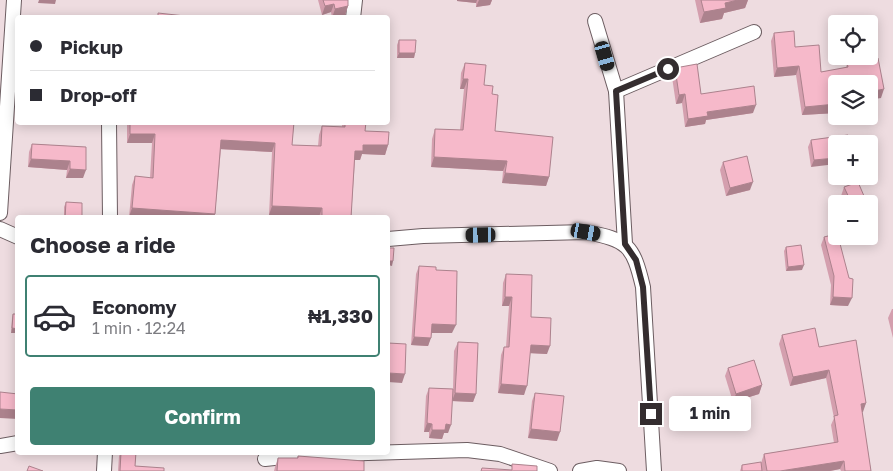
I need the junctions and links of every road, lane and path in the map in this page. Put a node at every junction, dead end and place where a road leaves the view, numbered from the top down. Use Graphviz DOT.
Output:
graph roads {
  1 [pos="14,0"];
  2 [pos="355,0"];
  3 [pos="353,15"];
  4 [pos="595,21"];
  5 [pos="754,32"];
  6 [pos="15,34"];
  7 [pos="5,54"];
  8 [pos="616,91"];
  9 [pos="109,125"];
  10 [pos="0,213"];
  11 [pos="110,215"];
  12 [pos="0,229"];
  13 [pos="15,236"];
  14 [pos="390,239"];
  15 [pos="625,244"];
  16 [pos="15,444"];
  17 [pos="0,446"];
  18 [pos="390,452"];
  19 [pos="105,455"];
  20 [pos="302,455"];
  21 [pos="264,461"];
  22 [pos="104,471"];
  23 [pos="550,471"];
  24 [pos="580,471"];
  25 [pos="619,471"];
  26 [pos="654,471"];
  1 -- 6 [label="street"];
  2 -- 3 [label="street"];
  4 -- 8 [label="street"];
  5 -- 8 [label="street"];
  6 -- 7 [label="street"];
  7 -- 10 [label="street"];
  8 -- 15 [label="street"];
  9 -- 11 [label="street"];
  12 -- 13 [label="street"];
  14 -- 15 [label="street"];
  15 -- 26 [label="street"];
  16 -- 17 [label="street"];
  18 -- 23 [label="street"];
  19 -- 22 [label="street"];
  20 -- 21 [label="street"];
  24 -- 25 [label="street"];
}
